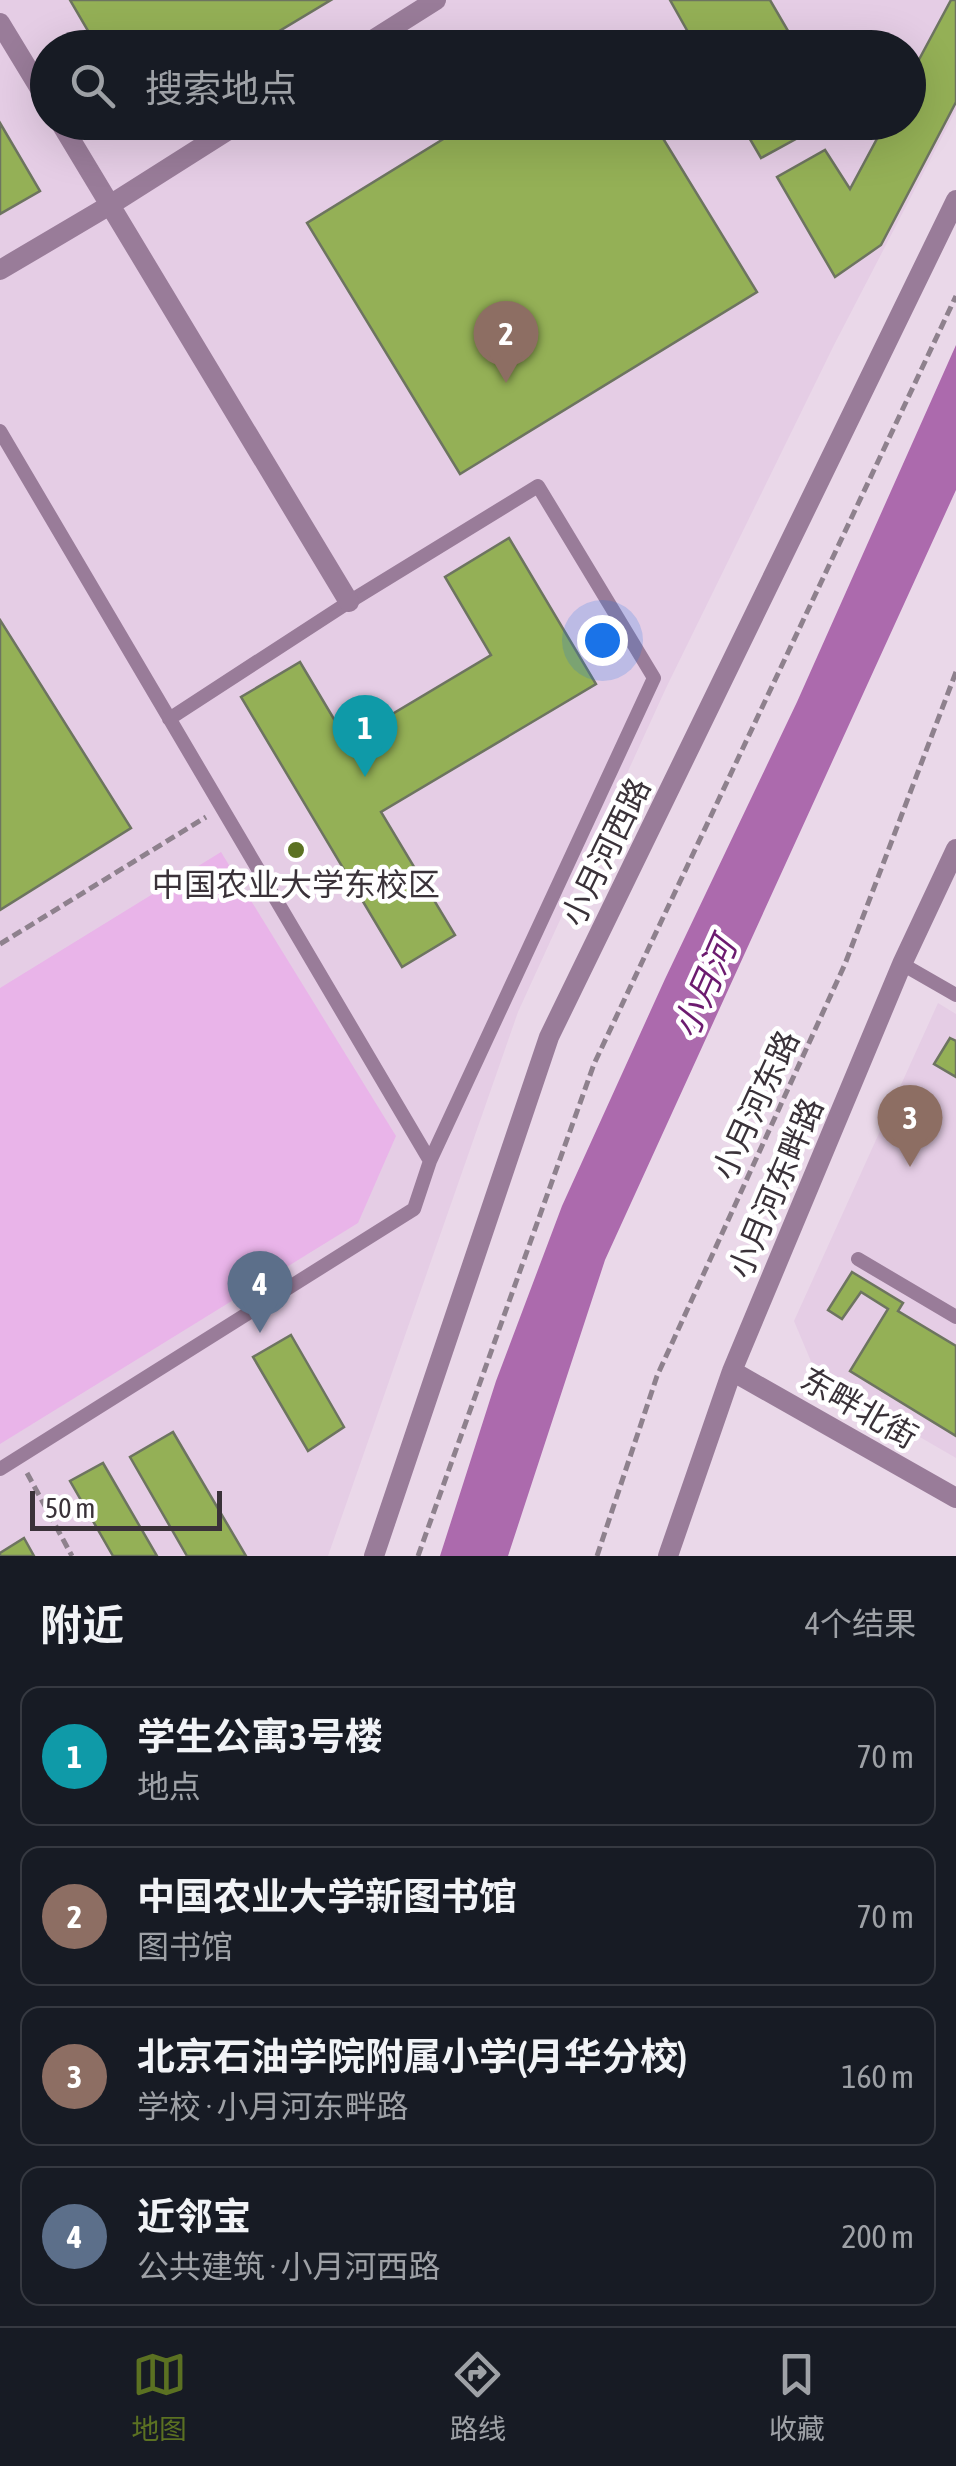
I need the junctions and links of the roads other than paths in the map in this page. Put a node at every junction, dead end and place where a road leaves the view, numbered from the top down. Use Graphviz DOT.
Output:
graph roads {
  1 [pos="436,0"];
  2 [pos="0,23"];
  3 [pos="388,30"];
  4 [pos="30,72"];
  5 [pos="71,140"];
  6 [pos="213,140"];
  7 [pos="956,200"];
  8 [pos="110,205"];
  9 [pos="0,270"];
  10 [pos="0,431"];
  11 [pos="349,602"];
  12 [pos="169,719"];
  13 [pos="956,850"];
  14 [pos="902,964"];
  15 [pos="956,995"];
  16 [pos="430,1161"];
  17 [pos="858,1258"];
  18 [pos="956,1317"];
  19 [pos="732,1371"];
  20 [pos="0,1469"];
  21 [pos="956,1498"];
  22 [pos="374,1556"];
  23 [pos="668,1556"];
  1 -- 3 [label="street"];
  2 -- 4 [label="street"];
  5 -- 8 [label="street"];
  6 -- 8 [label="street"];
  7 -- 22 [label="street, 小月河西路"];
  8 -- 9 [label="street"];
  8 -- 11 [label="street"];
  10 -- 12 [label="lane"];
  11 -- 12 [label="lane"];
  11 -- 16 [label="lane"];
  12 -- 16 [label="lane"];
  13 -- 14 [label="street, 小月河东畔路"];
  14 -- 15 [label="lane"];
  14 -- 19 [label="street, 小月河东畔路"];
  16 -- 20 [label="lane"];
  17 -- 18 [label="lane"];
  19 -- 21 [label="street, 东畔北街"];
  19 -- 23 [label="street, 小月河东畔路"];
}
